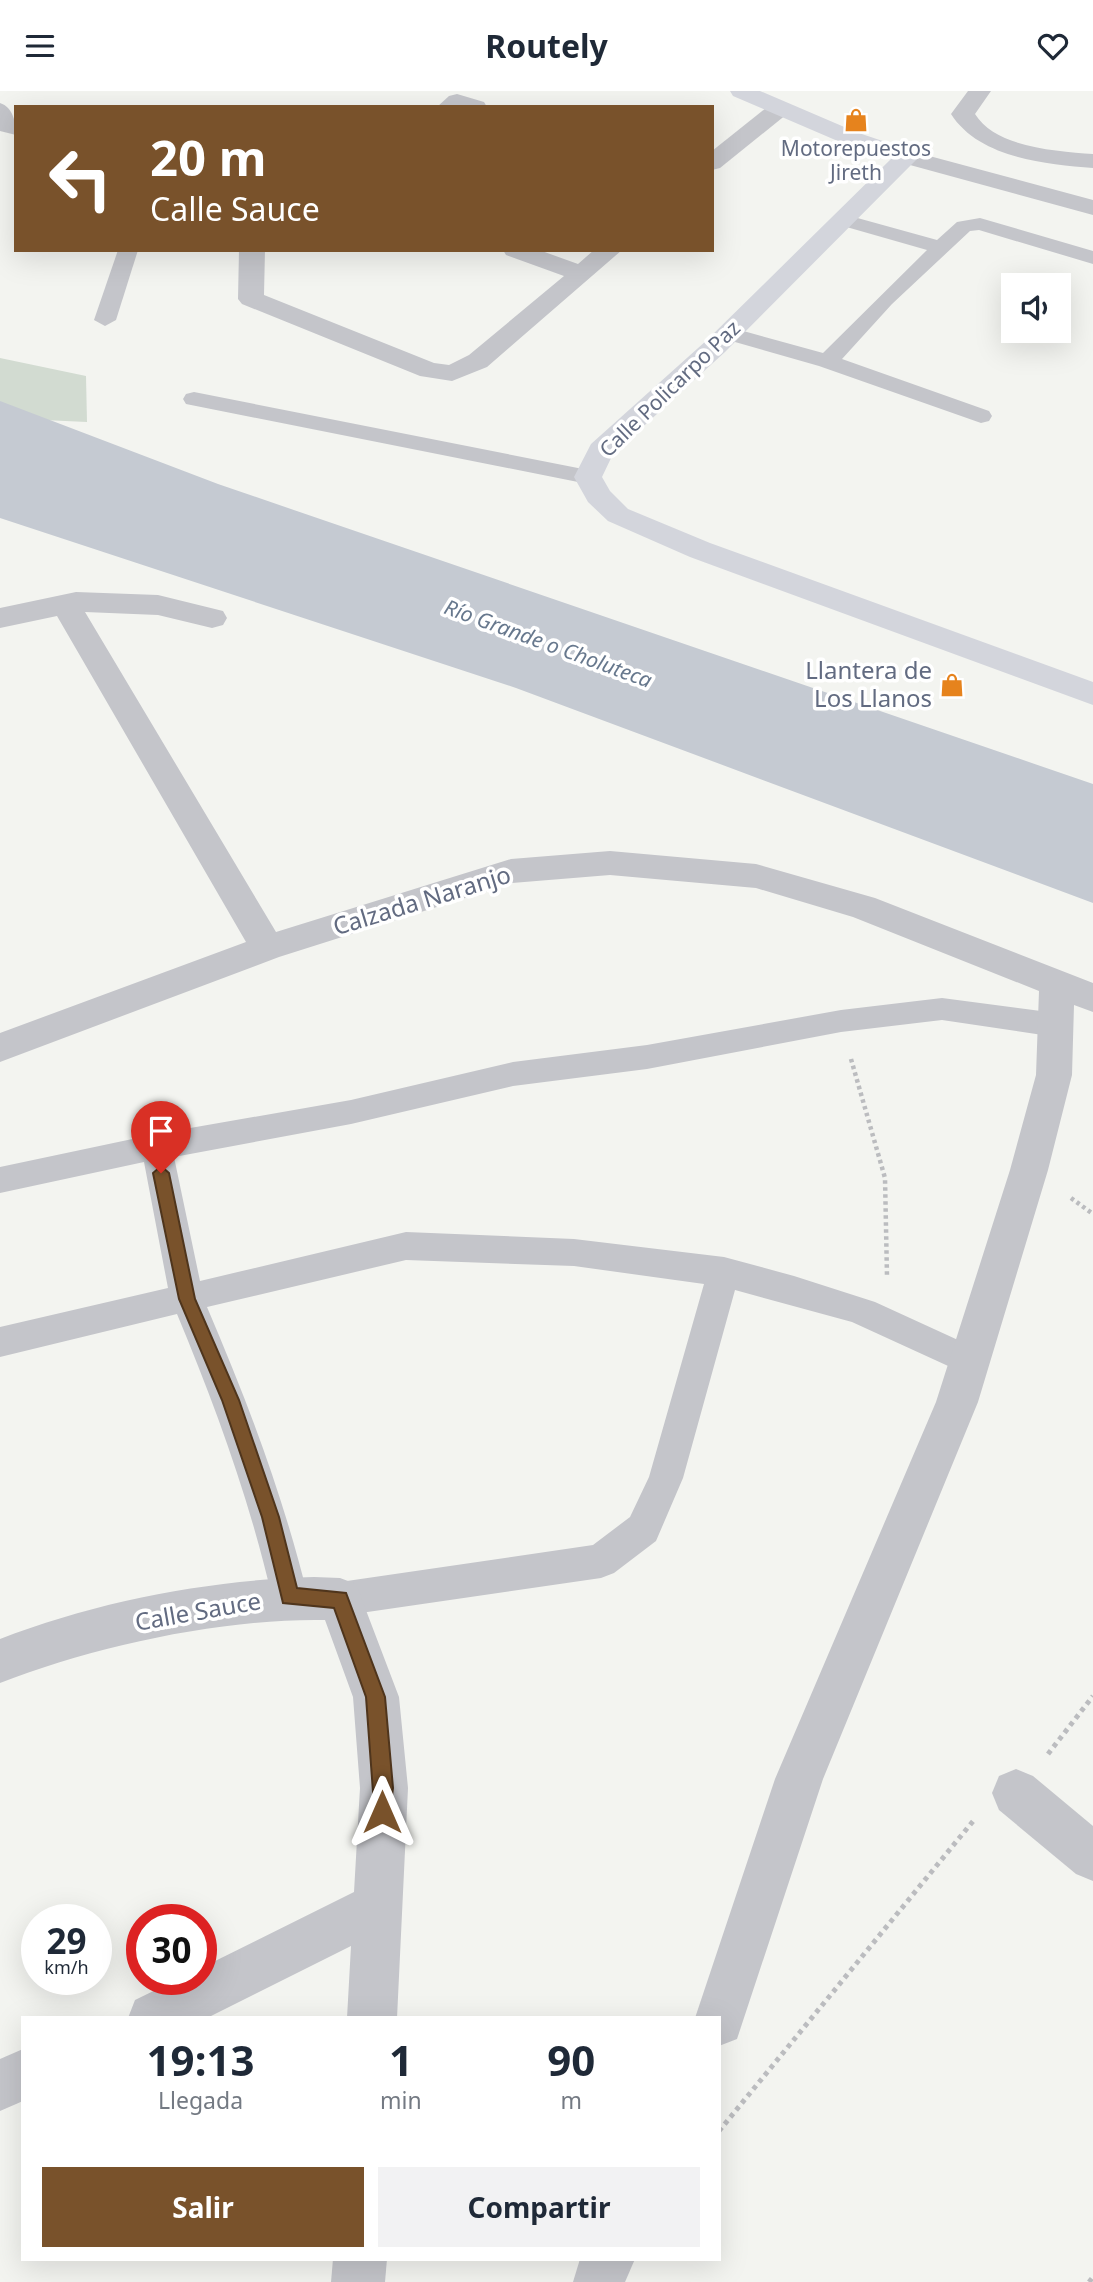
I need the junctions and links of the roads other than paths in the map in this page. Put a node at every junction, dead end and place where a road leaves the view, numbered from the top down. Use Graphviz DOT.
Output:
graph roads {
  1 [pos="741,91"];
  2 [pos="980,91"];
  3 [pos="451,105"];
  4 [pos="470,105"];
  5 [pos="779,109"];
  6 [pos="1008,145"];
  7 [pos="1041,155"];
  8 [pos="907,157"];
  9 [pos="714,161"];
  10 [pos="1093,161"];
  11 [pos="980,176"];
  12 [pos="1015,186"];
  13 [pos="1093,208"];
  14 [pos="843,220"];
  15 [pos="940,247"];
  16 [pos="127,252"];
  17 [pos="252,252"];
  18 [pos="520,252"];
  19 [pos="608,252"];
  20 [pos="1093,258"];
  21 [pos="582,274"];
  22 [pos="105,320"];
  23 [pos="729,333"];
  24 [pos="827,361"];
  25 [pos="194,399"];
  26 [pos="981,416"];
  27 [pos="588,477"];
  28 [pos="65,604"];
  29 [pos="0,618"];
  30 [pos="212,618"];
  31 [pos="1093,694"];
  32 [pos="267,949"];
  33 [pos="1075,991"];
  34 [pos="1056,1025"];
  35 [pos="0,1048"];
  36 [pos="156,1147"];
  37 [pos="0,1180"];
  38 [pos="724,1271"];
  39 [pos="187,1299"];
  40 [pos="0,1342"];
  41 [pos="970,1361"];
  42 [pos="290,1597"];
  43 [pos="340,1599"];
  44 [pos="0,1661"];
  45 [pos="1016,1793"];
  46 [pos="1093,1857"];
  47 [pos="377,1907"];
  48 [pos="157,2016"];
  49 [pos="372,2016"];
  50 [pos="721,2016"];
  51 [pos="21,2076"];
  52 [pos="0,2085"];
  53 [pos="360,2261"];
  54 [pos="358,2282"];
  1 -- 5 [label="street"];
  2 -- 6 [label="street"];
  3 -- 4 [label="street"];
  5 -- 8 [label="street"];
  5 -- 9 [label="street"];
  6 -- 7 [label="street"];
  6 -- 11 [label="street"];
  7 -- 10 [label="street"];
  7 -- 12 [label="street"];
  8 -- 11 [label="street"];
  8 -- 14 [label="street, Calle Policarpo Paz"];
  11 -- 12 [label="street"];
  12 -- 13 [label="street"];
  14 -- 15 [label="lane"];
  14 -- 23 [label="street, Calle Policarpo Paz"];
  15 -- 20 [label="lane"];
  15 -- 24 [label="lane"];
  16 -- 22 [label="lane"];
  17 -- 21 [label="street"];
  18 -- 21 [label="street"];
  19 -- 21 [label="street"];
  23 -- 24 [label="lane"];
  23 -- 27 [label="street, Calle Policarpo Paz"];
  24 -- 26 [label="lane"];
  25 -- 27 [label="lane"];
  27 -- 31 [label="street, Calle Policarpo Paz"];
  28 -- 29 [label="street"];
  28 -- 30 [label="street"];
  28 -- 32 [label="street"];
  32 -- 33 [label="street, Calzada Naranjo"];
  32 -- 35 [label="street, Calzada Naranjo"];
  33 -- 34 [label="street"];
  34 -- 36 [label="lane"];
  34 -- 41 [label="street"];
  36 -- 37 [label="lane"];
  36 -- 39 [label="lane"];
  38 -- 39 [label="lane"];
  38 -- 41 [label="lane"];
  38 -- 43 [label="lane"];
  39 -- 40 [label="lane"];
  39 -- 42 [label="lane"];
  41 -- 50 [label="street"];
  42 -- 43 [label="street, Calle Sauce"];
  42 -- 44 [label="street, Calle Sauce"];
  43 -- 47 [label="street"];
  45 -- 46 [label="street"];
  47 -- 48 [label="street"];
  47 -- 49 [label="street"];
  51 -- 52 [label="street"];
  53 -- 54 [label="street"];
}
